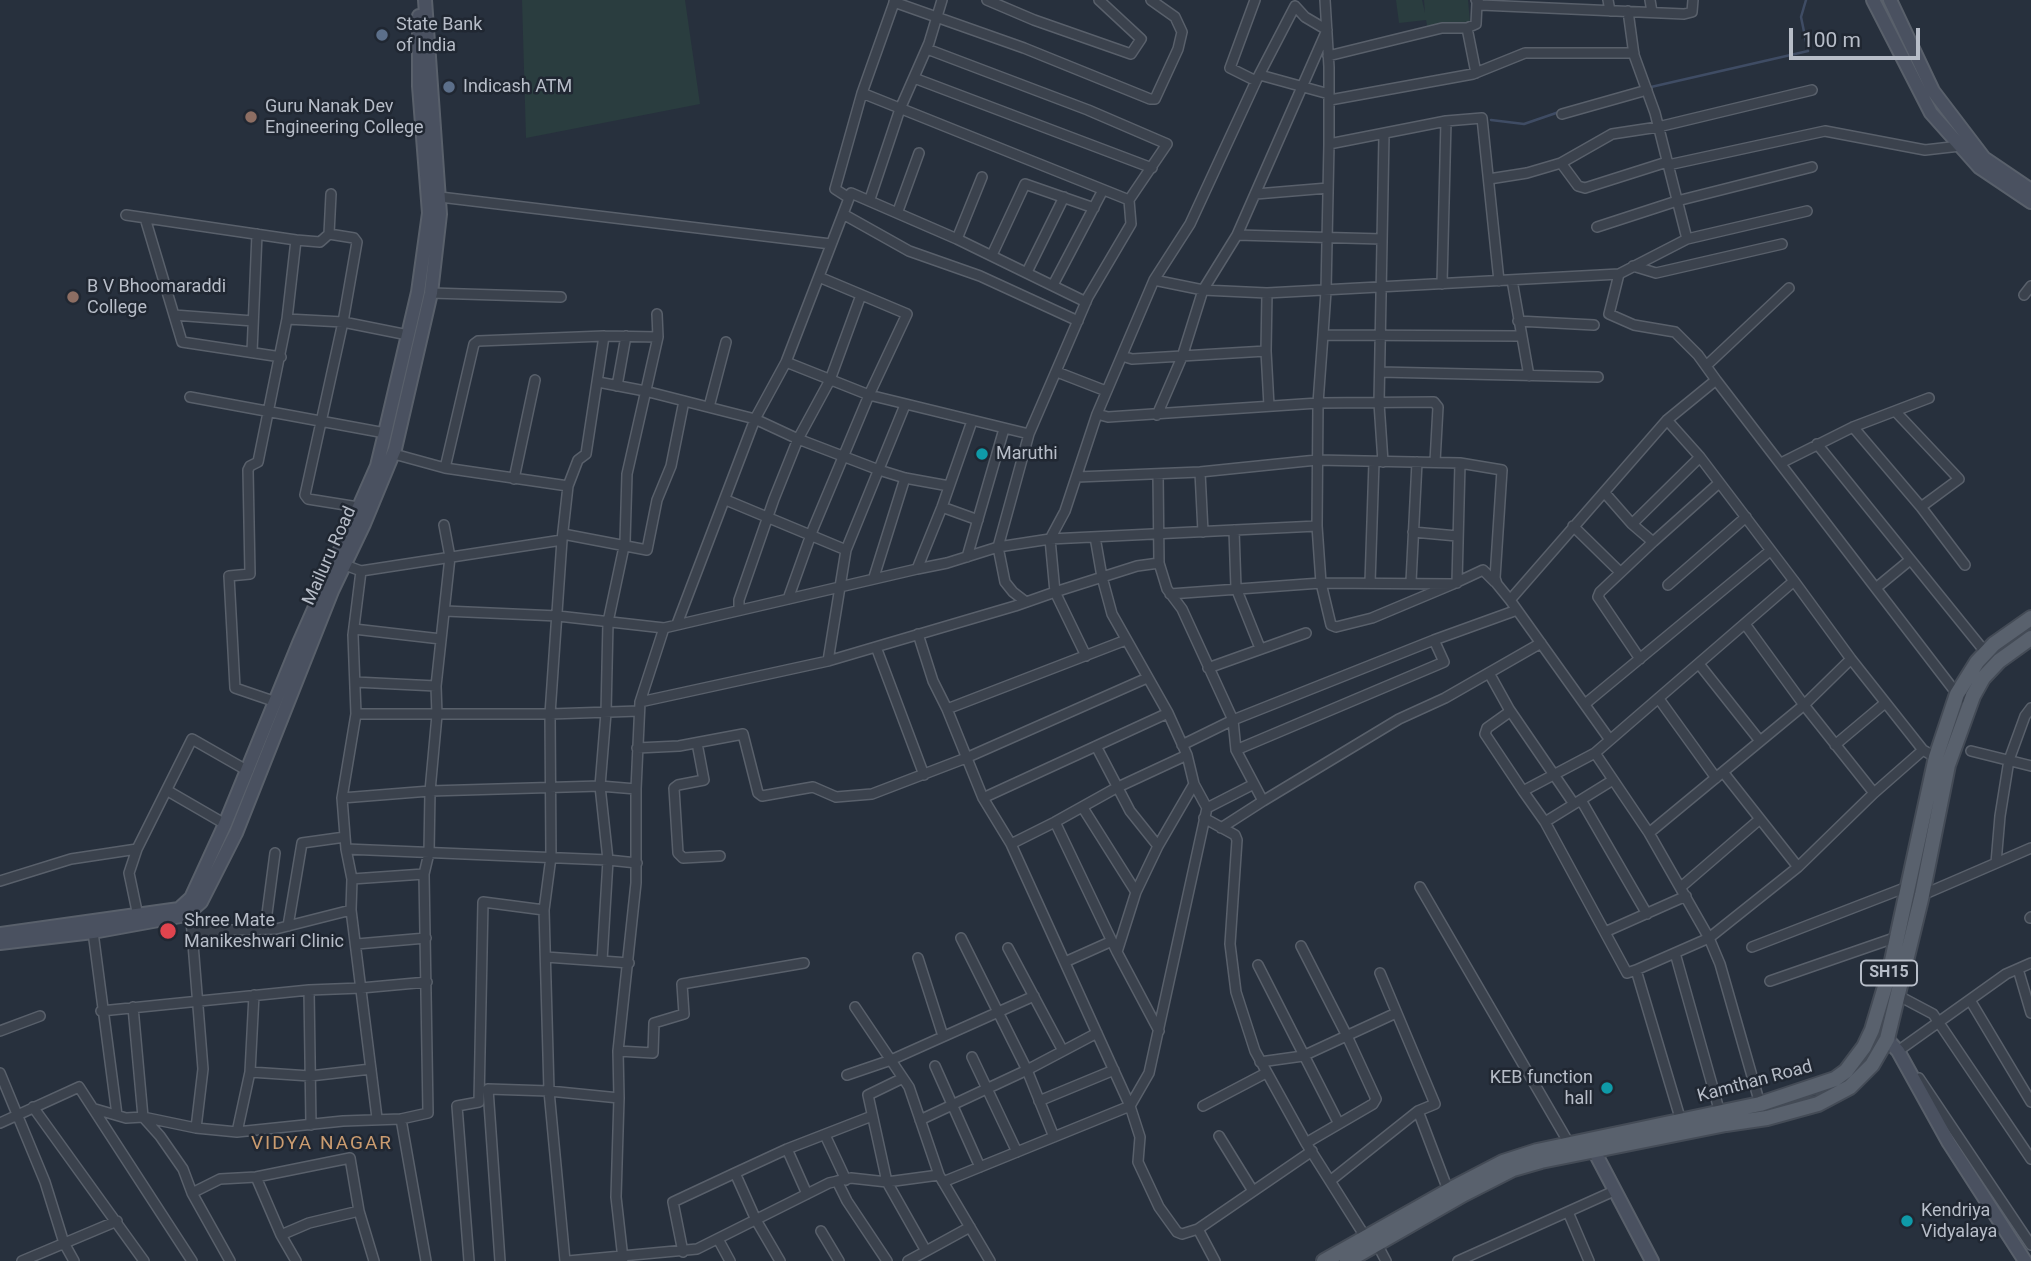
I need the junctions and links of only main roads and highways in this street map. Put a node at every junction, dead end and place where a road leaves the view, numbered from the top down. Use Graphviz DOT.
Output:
graph roads {
  1 [pos="2031,618"];
  2 [pos="2031,638"];
  3 [pos="1936,757"];
  4 [pos="1857,1058"];
  5 [pos="1872,1065"];
  6 [pos="1591,1146"];
  7 [pos="1361,1248"];
  8 [pos="1324,1261"];
  1 -- 3 [label="main road, Kamthan Road / SH15"];
  2 -- 3 [label="main road, Kamthan Road / SH15"];
  3 -- 4 [label="main road, Kamthan Road / SH15"];
  3 -- 5 [label="main road, Kamthan Road / SH15"];
  4 -- 5 [label="main road"];
  4 -- 6 [label="main road, Kamthan Road / SH15"];
  5 -- 6 [label="main road, Kamthan Road / SH15"];
  6 -- 7 [label="main road, Kamthan Road / SH15"];
  6 -- 7 [label="main road, Kamthan Road / SH15"];
  7 -- 8 [label="main road, Kamthan Road / SH15"];
}
